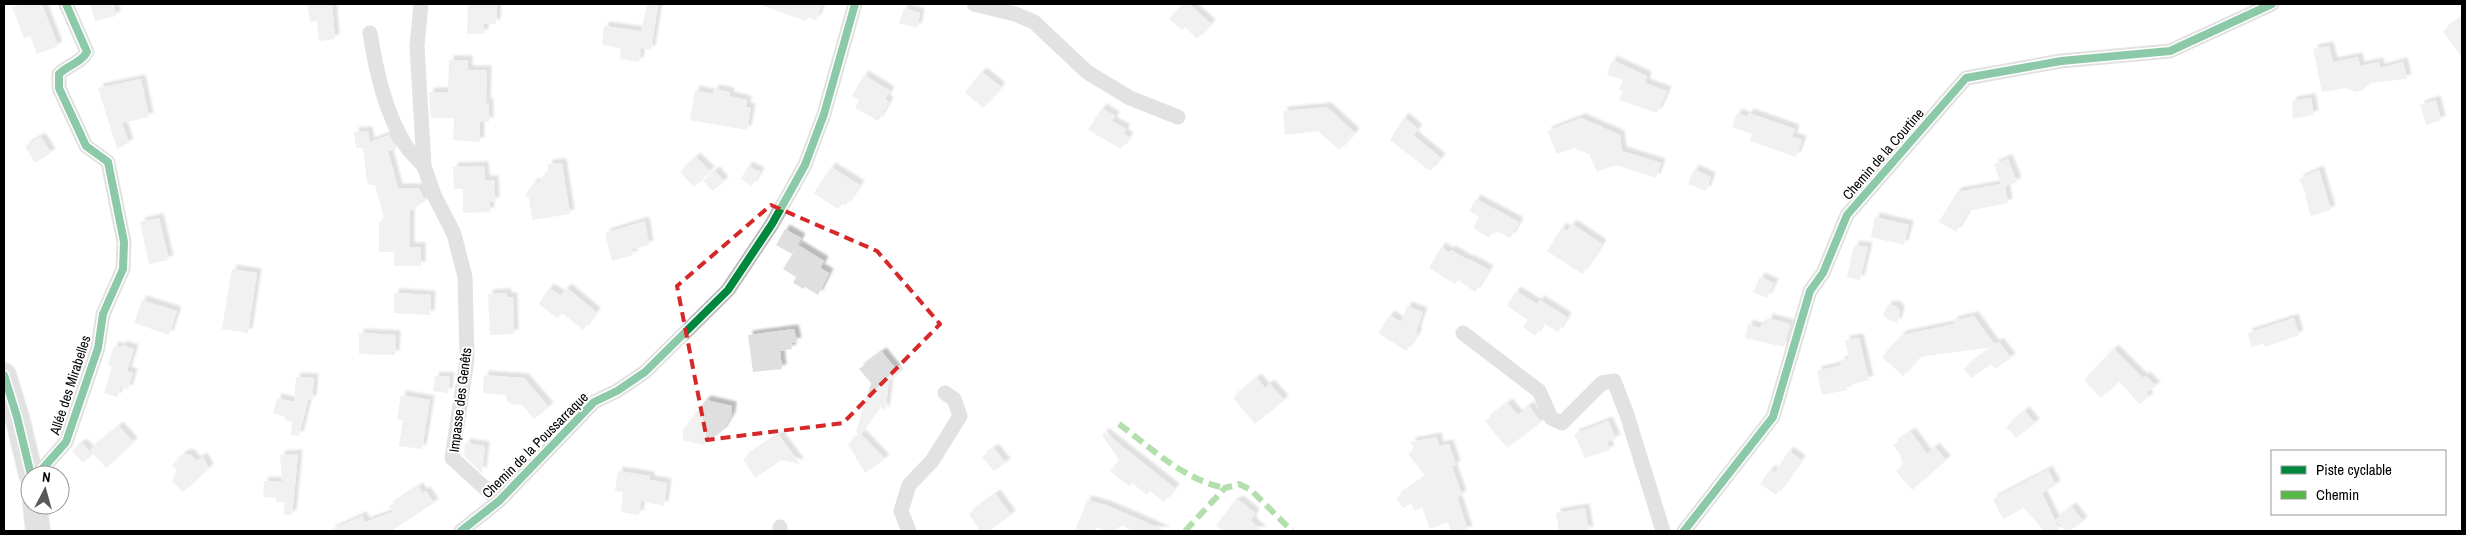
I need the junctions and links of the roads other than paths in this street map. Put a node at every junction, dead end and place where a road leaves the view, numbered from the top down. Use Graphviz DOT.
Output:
graph roads {
  1 [pos="66,4"];
  2 [pos="421,4"];
  3 [pos="855,4"];
  4 [pos="974,4"];
  5 [pos="2272,4"];
  6 [pos="370,32"];
  7 [pos="1178,117"];
  8 [pos="424,166"];
  9 [pos="1463,333"];
  10 [pos="4,375"];
  11 [pos="945,393"];
  12 [pos="29,465"];
  13 [pos="45,465"];
  14 [pos="499,501"];
  15 [pos="36,515"];
  16 [pos="38,531"];
  17 [pos="461,531"];
  18 [pos="909,531"];
  19 [pos="1663,531"];
  20 [pos="1684,531"];
  1 -- 13 [label="street, Allée des Mirabelles"];
  2 -- 8 [label="street, Impasse des Genêts"];
  3 -- 14 [label="street, Chemin de la Poussarraque"];
  4 -- 7 [label="street"];
  5 -- 20 [label="street, Chemin de la Courtine"];
  6 -- 8 [label="street, Impasse des Genêts"];
  8 -- 14 [label="street, Impasse des Genêts"];
  9 -- 19 [label="street"];
  10 -- 12 [label="main road"];
  11 -- 18 [label="street"];
  14 -- 17 [label="street, Chemin de la Poussarraque"];
  15 -- 16 [label="main road"];
}
